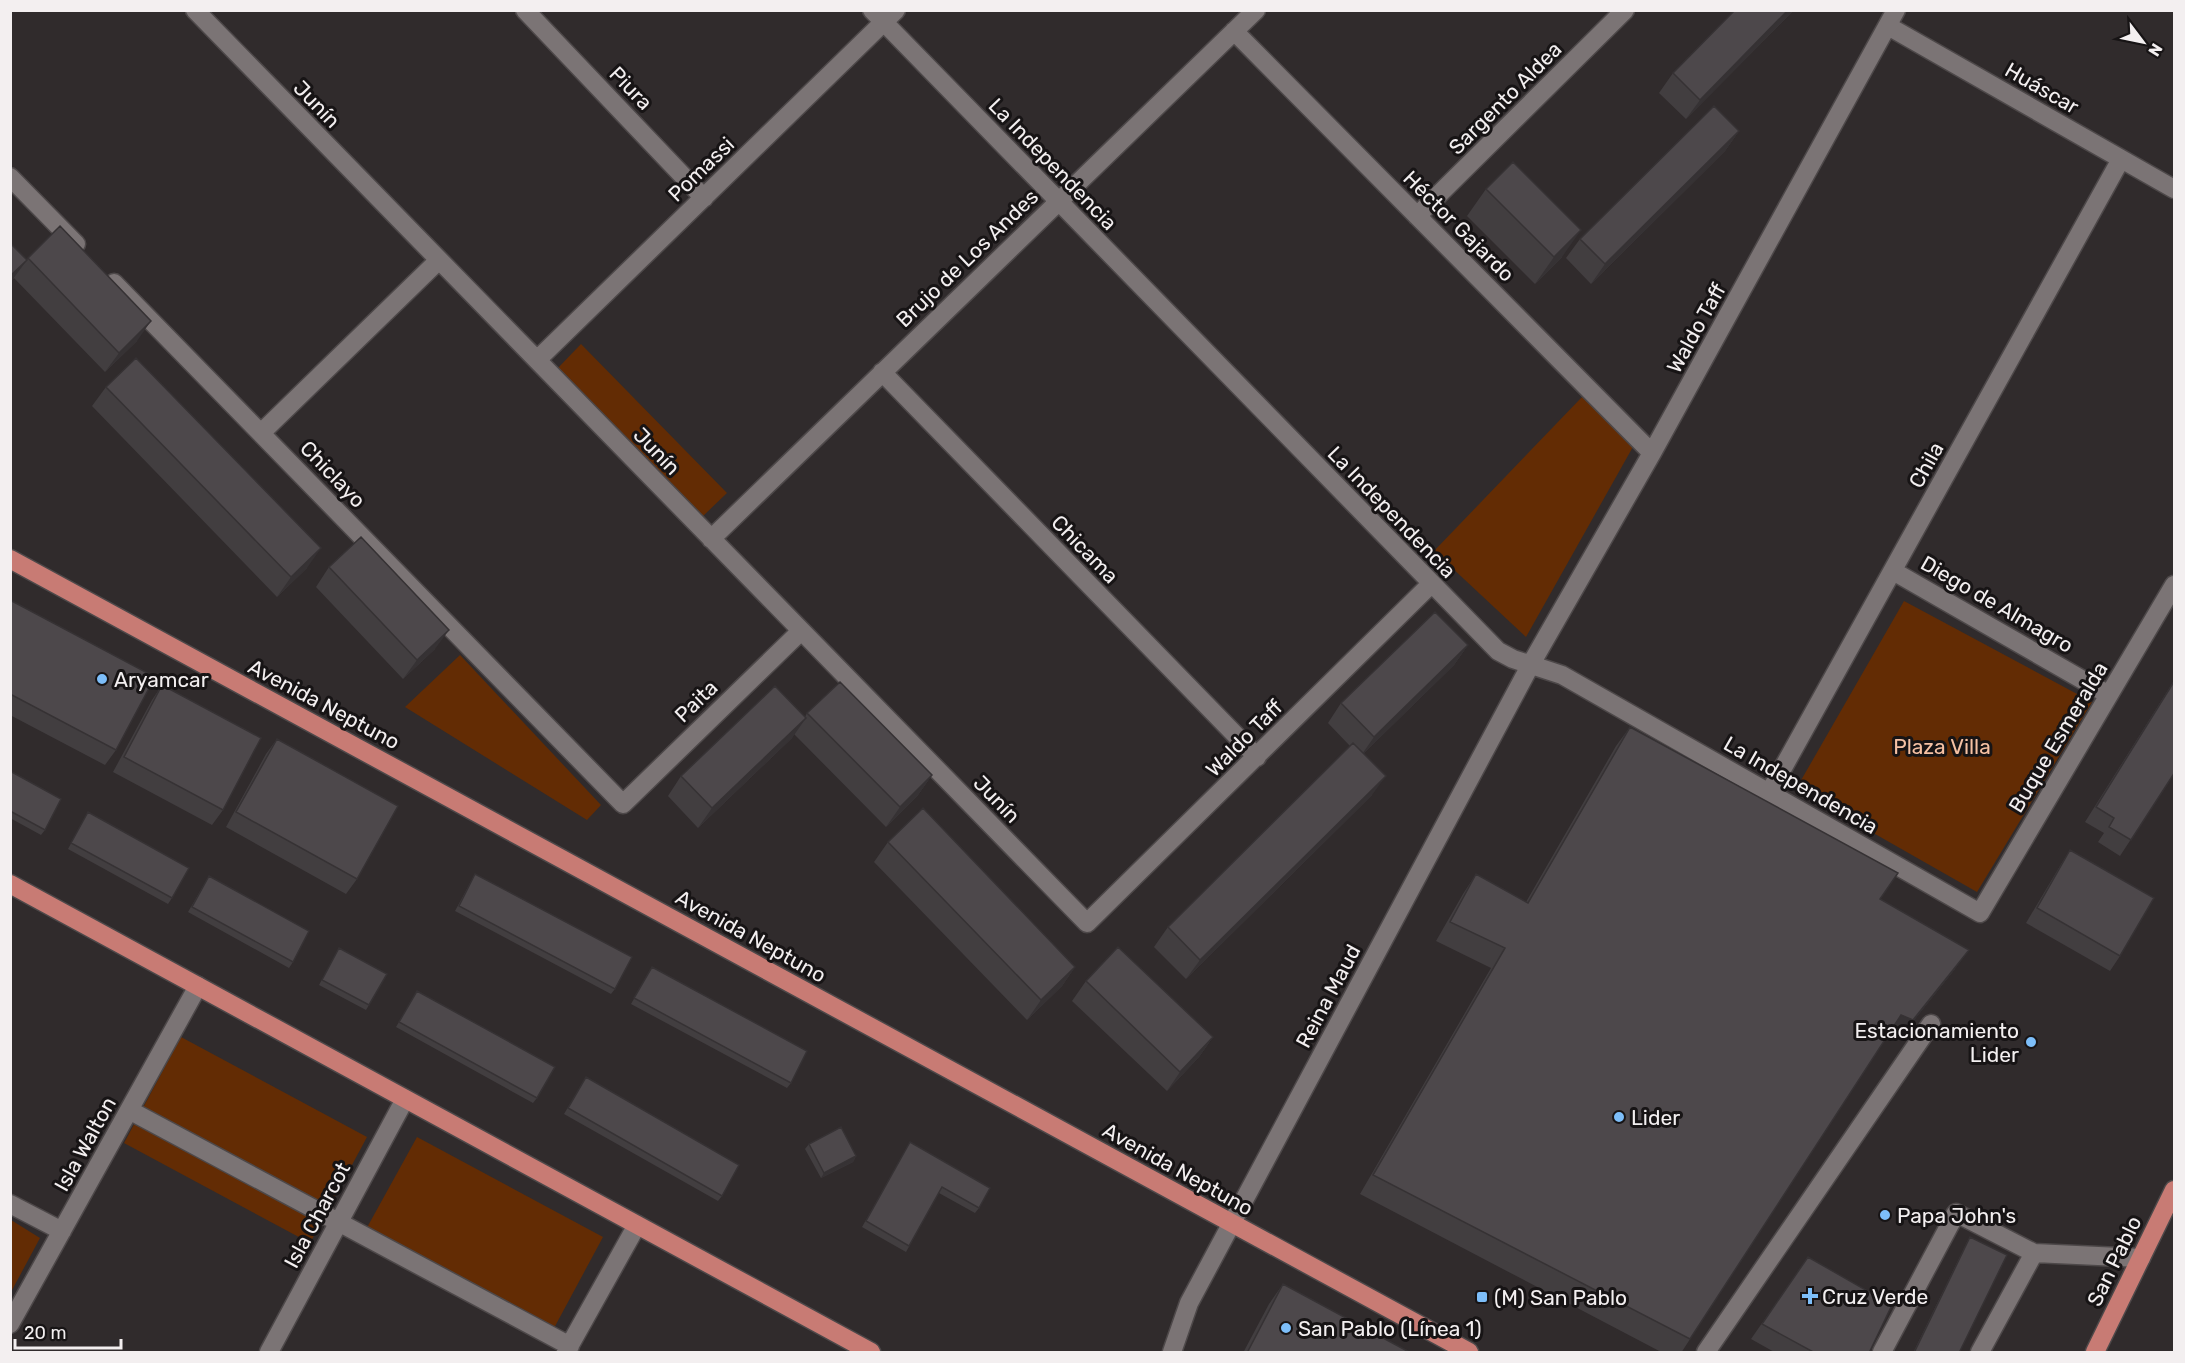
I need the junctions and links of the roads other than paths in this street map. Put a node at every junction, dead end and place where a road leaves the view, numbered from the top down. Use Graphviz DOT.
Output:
graph roads {
  1 [pos="195,10"];
  2 [pos="525,10"];
  3 [pos="1256,10"];
  4 [pos="1625,10"];
  5 [pos="884,14"];
  6 [pos="1892,18"];
  7 [pos="1234,32"];
  8 [pos="2121,159"];
  9 [pos="10,177"];
  10 [pos="2175,189"];
  11 [pos="704,198"];
  12 [pos="1058,202"];
  13 [pos="1418,216"];
  14 [pos="86,254"];
  15 [pos="439,260"];
  16 [pos="102,271"];
  17 [pos="537,360"];
  18 [pos="882,372"];
  19 [pos="261,433"];
  20 [pos="1652,453"];
  21 [pos="711,538"];
  22 [pos="10,559"];
  23 [pos="1893,571"];
  24 [pos="1431,584"];
  25 [pos="2175,585"];
  26 [pos="801,631"];
  27 [pos="1531,664"];
  28 [pos="2109,695"];
  29 [pos="1257,757"];
  30 [pos="1769,793"];
  31 [pos="623,804"];
  32 [pos="10,884"];
  33 [pos="1980,913"];
  34 [pos="1087,923"];
  35 [pos="198,986"];
  36 [pos="1931,1024"];
  37 [pos="405,1099"];
  38 [pos="129,1110"];
  39 [pos="2175,1190"];
  40 [pos="10,1203"];
  41 [pos="339,1222"];
  42 [pos="1232,1224"];
  43 [pos="636,1225"];
  44 [pos="62,1231"];
  45 [pos="2034,1254"];
  46 [pos="2141,1258"];
  47 [pos="10,1324"];
  48 [pos="568,1349"];
  49 [pos="269,1353"];
  50 [pos="871,1353"];
  51 [pos="1172,1353"];
  52 [pos="1469,1353"];
  53 [pos="1706,1353"];
  54 [pos="1882,1353"];
  55 [pos="1980,1353"];
  56 [pos="2095,1353"];
  1 -- 15 [label="street, Junín"];
  2 -- 11 [label="street, Piura"];
  3 -- 7 [label="street, Brujo de Los Andes"];
  4 -- 13 [label="street, Sargento Aldea"];
  5 -- 11 [label="street, Pomassi"];
  5 -- 12 [label="street, La Independencia"];
  6 -- 8 [label="street, Huáscar"];
  6 -- 20 [label="street, Waldo Taff"];
  7 -- 12 [label="street, Brujo de Los Andes"];
  7 -- 13 [label="street, Héctor Gajardo"];
  8 -- 10 [label="street, Huáscar"];
  8 -- 23 [label="street, Chila"];
  9 -- 14 [label="street"];
  11 -- 17 [label="street, Pomassi"];
  12 -- 18 [label="street, Brujo de Los Andes"];
  12 -- 24 [label="street, La Independencia"];
  13 -- 20 [label="street, Héctor Gajardo"];
  15 -- 17 [label="street, Junín"];
  15 -- 19 [label="street"];
  16 -- 19 [label="street, Chiclayo"];
  17 -- 21 [label="street, Junín"];
  18 -- 21 [label="street, Brujo de Los Andes"];
  18 -- 29 [label="street, Chicama"];
  19 -- 31 [label="street, Chiclayo"];
  20 -- 27 [label="street, Waldo Taff"];
  21 -- 26 [label="street, Junín"];
  22 -- 42 [label="main road, Avenida Neptuno"];
  23 -- 28 [label="street, Diego de Almagro"];
  23 -- 30 [label="street, Chila"];
  24 -- 27 [label="street, La Independencia"];
  24 -- 29 [label="street, Waldo Taff"];
  25 -- 28 [label="street, Buque Esmeralda"];
  26 -- 31 [label="street, Paita"];
  26 -- 34 [label="street, Junín"];
  27 -- 30 [label="street, La Independencia"];
  27 -- 42 [label="street, Reina Maud"];
  28 -- 33 [label="street, Buque Esmeralda"];
  29 -- 34 [label="street, Waldo Taff"];
  30 -- 33 [label="street, La Independencia"];
  32 -- 35 [label="main road"];
  35 -- 37 [label="main road"];
  35 -- 38 [label="street, Isla Walton"];
  36 -- 53 [label="street"];
  37 -- 41 [label="street, Isla Charcot"];
  37 -- 43 [label="main road"];
  38 -- 41 [label="street"];
  38 -- 44 [label="street, Isla Walton"];
  39 -- 46 [label="main road, San Pablo"];
  40 -- 44 [label="street"];
  41 -- 48 [label="street"];
  41 -- 49 [label="street, Isla Charcot"];
  42 -- 51 [label="street, Reina Maud"];
  42 -- 52 [label="main road, Avenida Neptuno"];
  43 -- 48 [label="street"];
  43 -- 50 [label="main road"];
  44 -- 47 [label="street, Isla Walton"];
  45 -- 46 [label="street"];
  45 -- 54 [label="street"];
  45 -- 55 [label="street"];
  46 -- 56 [label="main road, San Pablo"];
}
